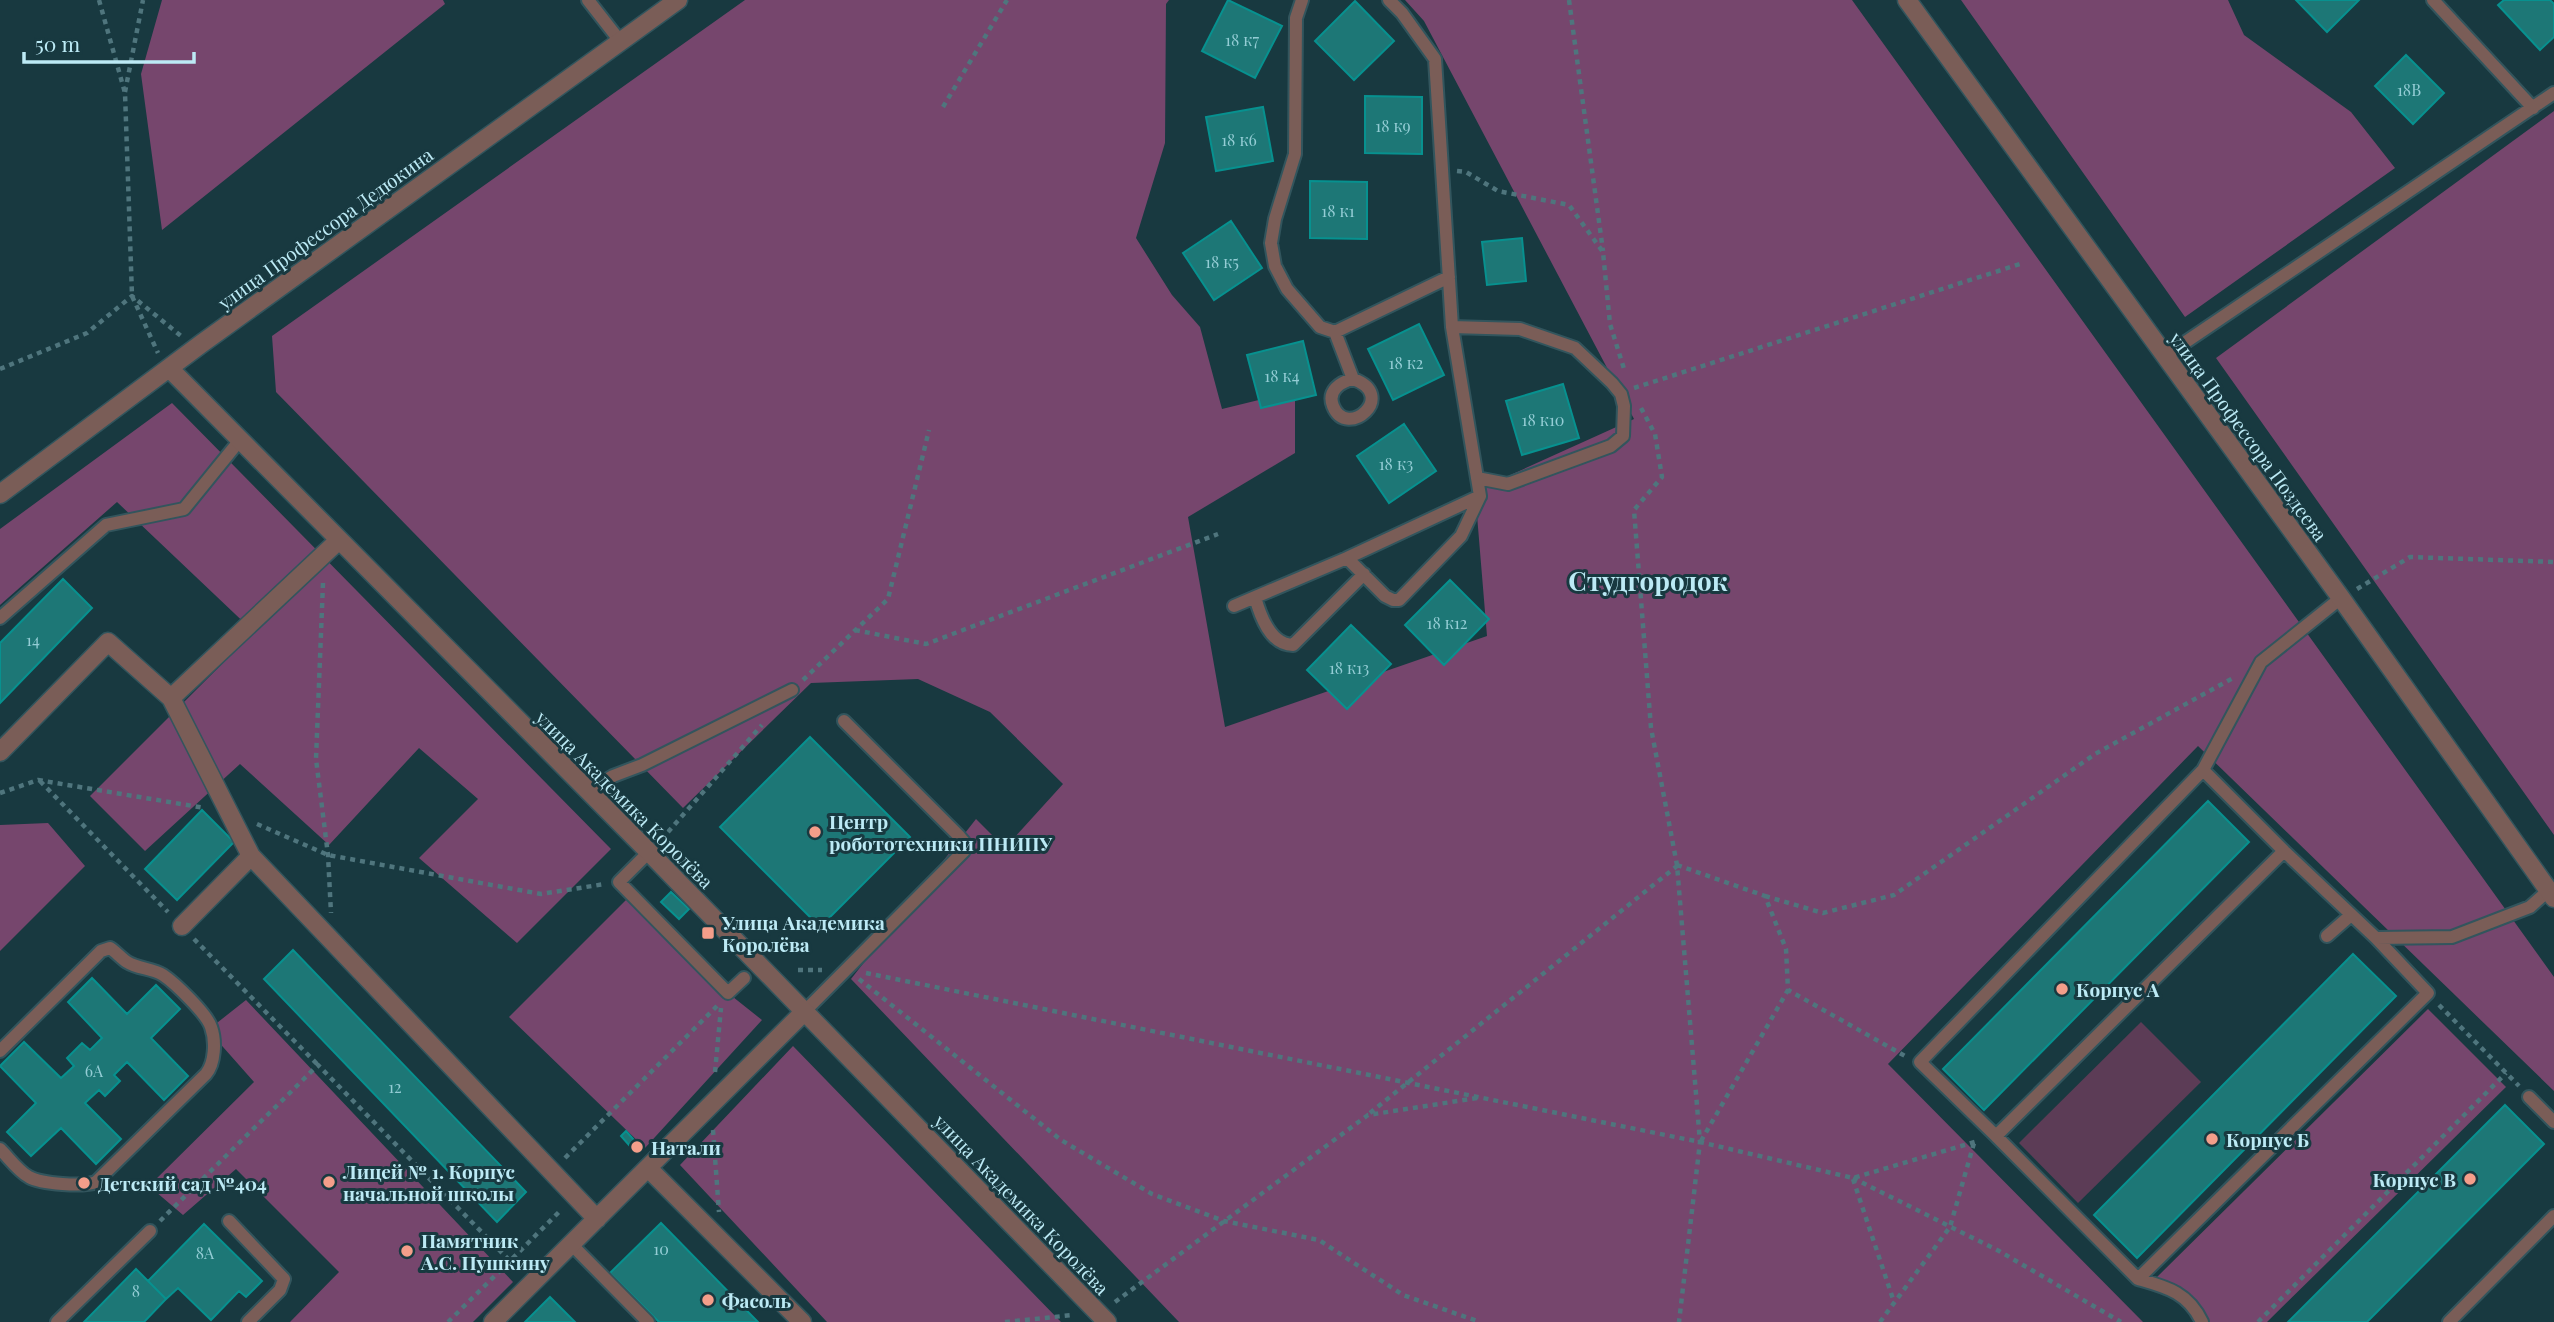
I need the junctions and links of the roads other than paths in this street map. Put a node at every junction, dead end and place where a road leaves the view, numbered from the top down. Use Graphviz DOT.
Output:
graph roads {
  1 [pos="588,0"];
  2 [pos="678,0"];
  3 [pos="1302,0"];
  4 [pos="1389,0"];
  5 [pos="1907,0"];
  6 [pos="2433,0"];
  7 [pos="620,41"];
  8 [pos="2554,93"];
  9 [pos="2533,108"];
  10 [pos="1449,277"];
  11 [pos="1452,327"];
  12 [pos="1335,332"];
  13 [pos="2165,356"];
  14 [pos="165,363"];
  15 [pos="1353,379"];
  16 [pos="240,440"];
  17 [pos="1477,478"];
  18 [pos="0,494"];
  19 [pos="1480,496"];
  20 [pos="338,541"];
  21 [pos="1347,558"];
  22 [pos="1364,575"];
  23 [pos="1255,597"];
  24 [pos="2341,598"];
  25 [pos="1234,606"];
  26 [pos="0,618"];
  27 [pos="792,690"];
  28 [pos="171,698"];
  29 [pos="844,721"];
  30 [pos="0,751"];
  31 [pos="2203,771"];
  32 [pos="588,791"];
  33 [pos="2284,851"];
  34 [pos="649,852"];
  35 [pos="251,856"];
  36 [pos="2551,894"];
  37 [pos="2351,915"];
  38 [pos="181,926"];
  39 [pos="2327,936"];
  40 [pos="2376,938"];
  41 [pos="744,978"];
  42 [pos="804,1012"];
  43 [pos="0,1051"];
  44 [pos="2529,1097"];
  45 [pos="2554,1122"];
  46 [pos="1996,1136"];
  47 [pos="0,1149"];
  48 [pos="648,1168"];
  49 [pos="2554,1216"];
  50 [pos="597,1219"];
  51 [pos="229,1221"];
  52 [pos="150,1231"];
  53 [pos="571,1244"];
  54 [pos="2138,1279"];
  55 [pos="1101,1316"];
  56 [pos="57,1322"];
  57 [pos="248,1322"];
  58 [pos="493,1322"];
  59 [pos="648,1322"];
  60 [pos="802,1322"];
  61 [pos="2202,1322"];
  62 [pos="2449,1322"];
  1 -- 7 [label="lane"];
  2 -- 7 [label="street, улица Профессора Дедюкина"];
  3 -- 12 [label="lane"];
  4 -- 10 [label="lane"];
  5 -- 13 [label="street, улица Профессора Поздеева"];
  6 -- 9 [label="lane"];
  7 -- 14 [label="street, улица Профессора Дедюкина"];
  8 -- 9 [label="lane"];
  9 -- 13 [label="lane"];
  10 -- 11 [label="lane"];
  10 -- 12 [label="lane"];
  11 -- 17 [label="lane"];
  11 -- 17 [label="lane"];
  12 -- 15 [label="lane"];
  13 -- 24 [label="street, улица Профессора Поздеева"];
  14 -- 16 [label="street, улица Академика Королёва"];
  14 -- 18 [label="street, улица Профессора Дедюкина"];
  16 -- 20 [label="street, улица Академика Королёва"];
  16 -- 26 [label="lane"];
  17 -- 19 [label="lane"];
  19 -- 21 [label="lane"];
  19 -- 22 [label="lane"];
  20 -- 28 [label="street"];
  20 -- 32 [label="street, улица Академика Королёва"];
  21 -- 22 [label="lane"];
  21 -- 23 [label="lane"];
  22 -- 23 [label="lane"];
  23 -- 25 [label="lane"];
  24 -- 31 [label="lane"];
  24 -- 36 [label="street, улица Профессора Поздеева"];
  27 -- 32 [label="lane"];
  28 -- 30 [label="street"];
  28 -- 35 [label="street"];
  29 -- 42 [label="lane"];
  31 -- 33 [label="lane"];
  31 -- 46 [label="lane"];
  32 -- 34 [label="street, улица Академика Королёва"];
  33 -- 37 [label="lane"];
  33 -- 46 [label="lane"];
  34 -- 41 [label="lane"];
  34 -- 42 [label="street, улица Академика Королёва"];
  35 -- 38 [label="street"];
  35 -- 50 [label="street"];
  36 -- 40 [label="lane"];
  37 -- 39 [label="lane"];
  37 -- 40 [label="lane"];
  40 -- 54 [label="lane"];
  42 -- 48 [label="street"];
  42 -- 55 [label="street, улица Академика Королёва"];
  43 -- 47 [label="lane"];
  44 -- 45 [label="lane"];
  46 -- 54 [label="lane"];
  48 -- 50 [label="street"];
  48 -- 60 [label="street"];
  49 -- 62 [label="lane"];
  50 -- 53 [label="street"];
  51 -- 57 [label="lane"];
  52 -- 56 [label="lane"];
  53 -- 58 [label="street"];
  53 -- 59 [label="lane"];
  54 -- 61 [label="lane"];
}
